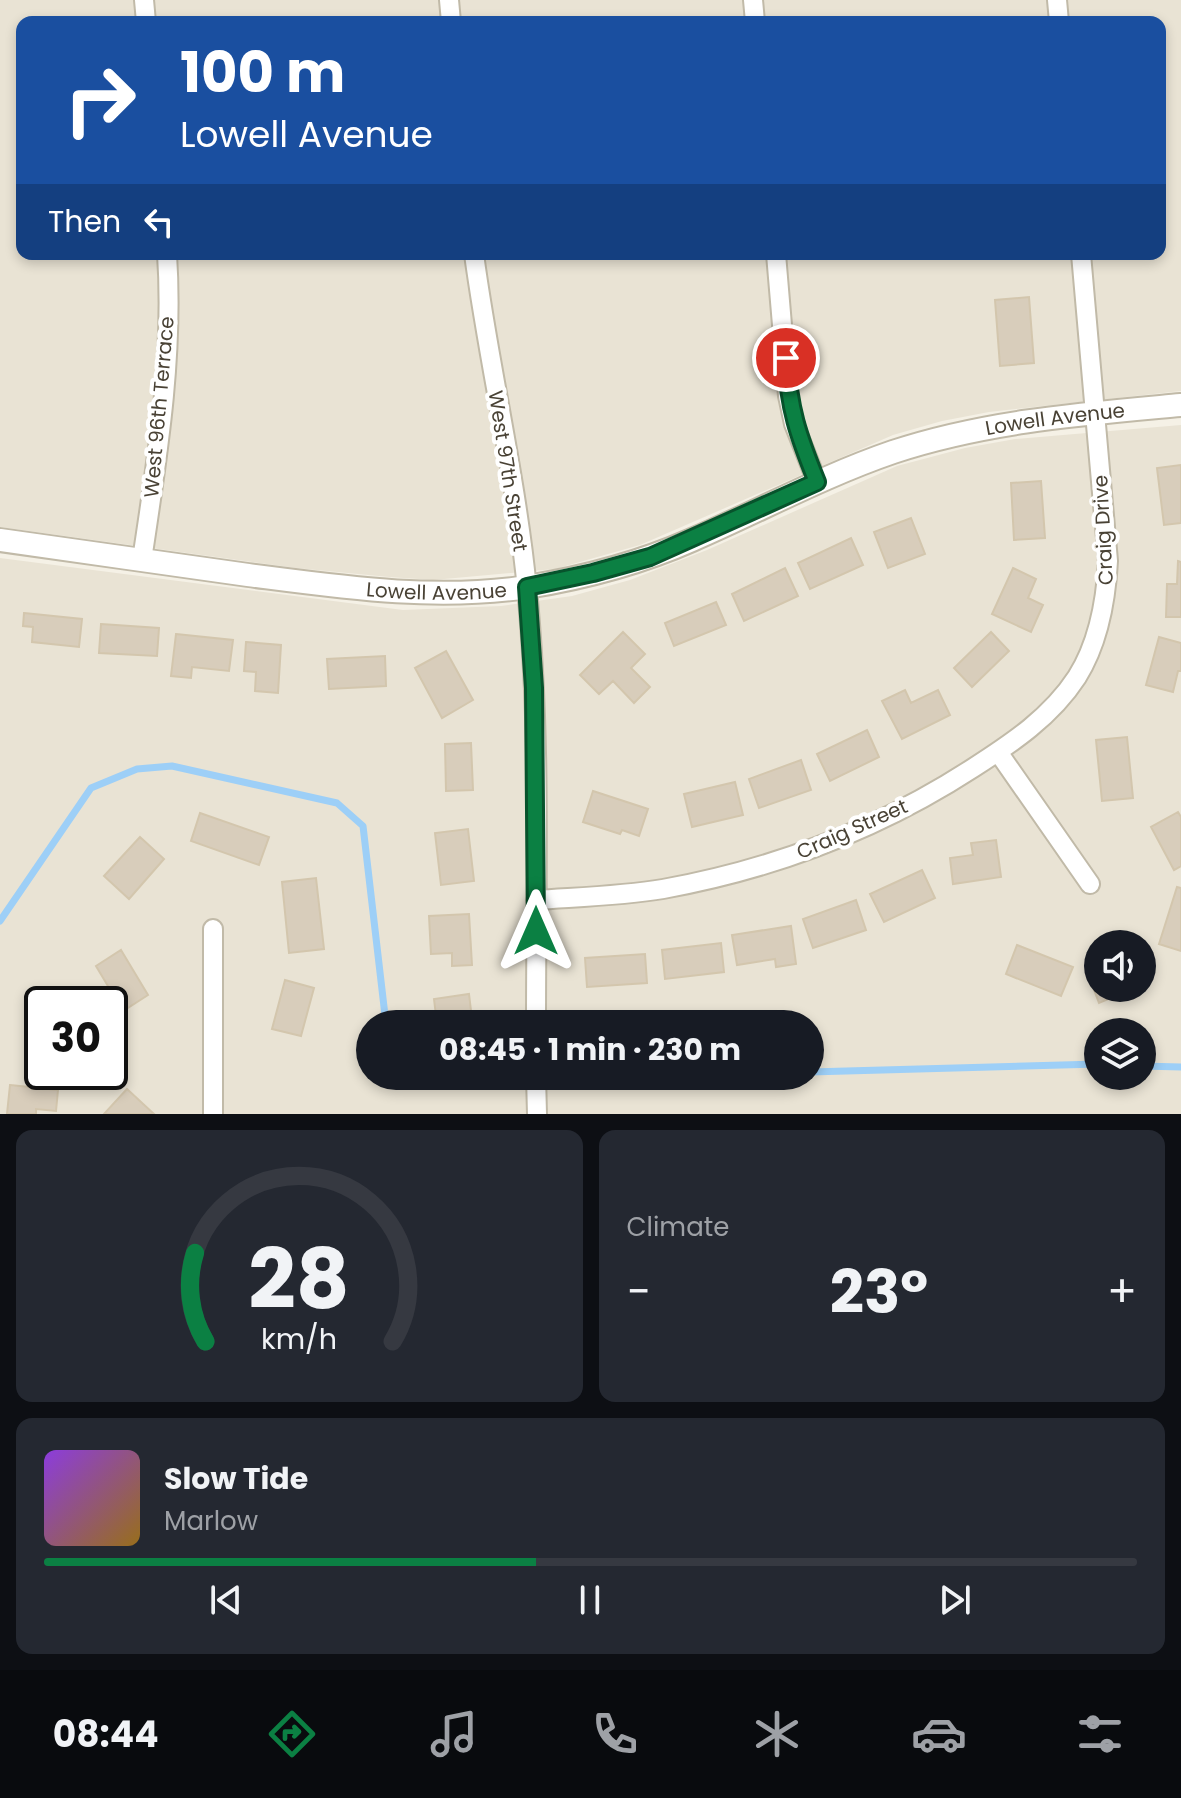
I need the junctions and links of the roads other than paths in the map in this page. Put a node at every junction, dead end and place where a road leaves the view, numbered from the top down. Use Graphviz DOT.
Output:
graph roads {
  1 [pos="167,260"];
  2 [pos="475,260"];
  3 [pos="777,260"];
  4 [pos="1082,260"];
  5 [pos="1181,405"];
  6 [pos="1095,413"];
  7 [pos="817,482"];
  8 [pos="0,540"];
  9 [pos="142,560"];
  10 [pos="527,587"];
  11 [pos="998,752"];
  12 [pos="1090,884"];
  13 [pos="536,900"];
  14 [pos="213,929"];
  15 [pos="536,1010"];
  16 [pos="536,1090"];
  17 [pos="213,1114"];
  18 [pos="537,1114"];
  1 -- 9 [label="street, West 96th Terrace"];
  2 -- 10 [label="street, West 97th Street"];
  3 -- 7 [label="street"];
  4 -- 6 [label="street, Craig Drive"];
  5 -- 6 [label="street, Lowell Avenue"];
  6 -- 7 [label="street, Lowell Avenue"];
  6 -- 11 [label="street, Craig Drive"];
  7 -- 10 [label="street, Lowell Avenue"];
  8 -- 9 [label="street, Lowell Avenue"];
  9 -- 10 [label="street, Lowell Avenue"];
  10 -- 13 [label="street, West 97th Street"];
  11 -- 12 [label="street"];
  11 -- 13 [label="street, Craig Street"];
  13 -- 15 [label="street, West 97th Street"];
  14 -- 17 [label="street"];
  16 -- 18 [label="street"];
}
